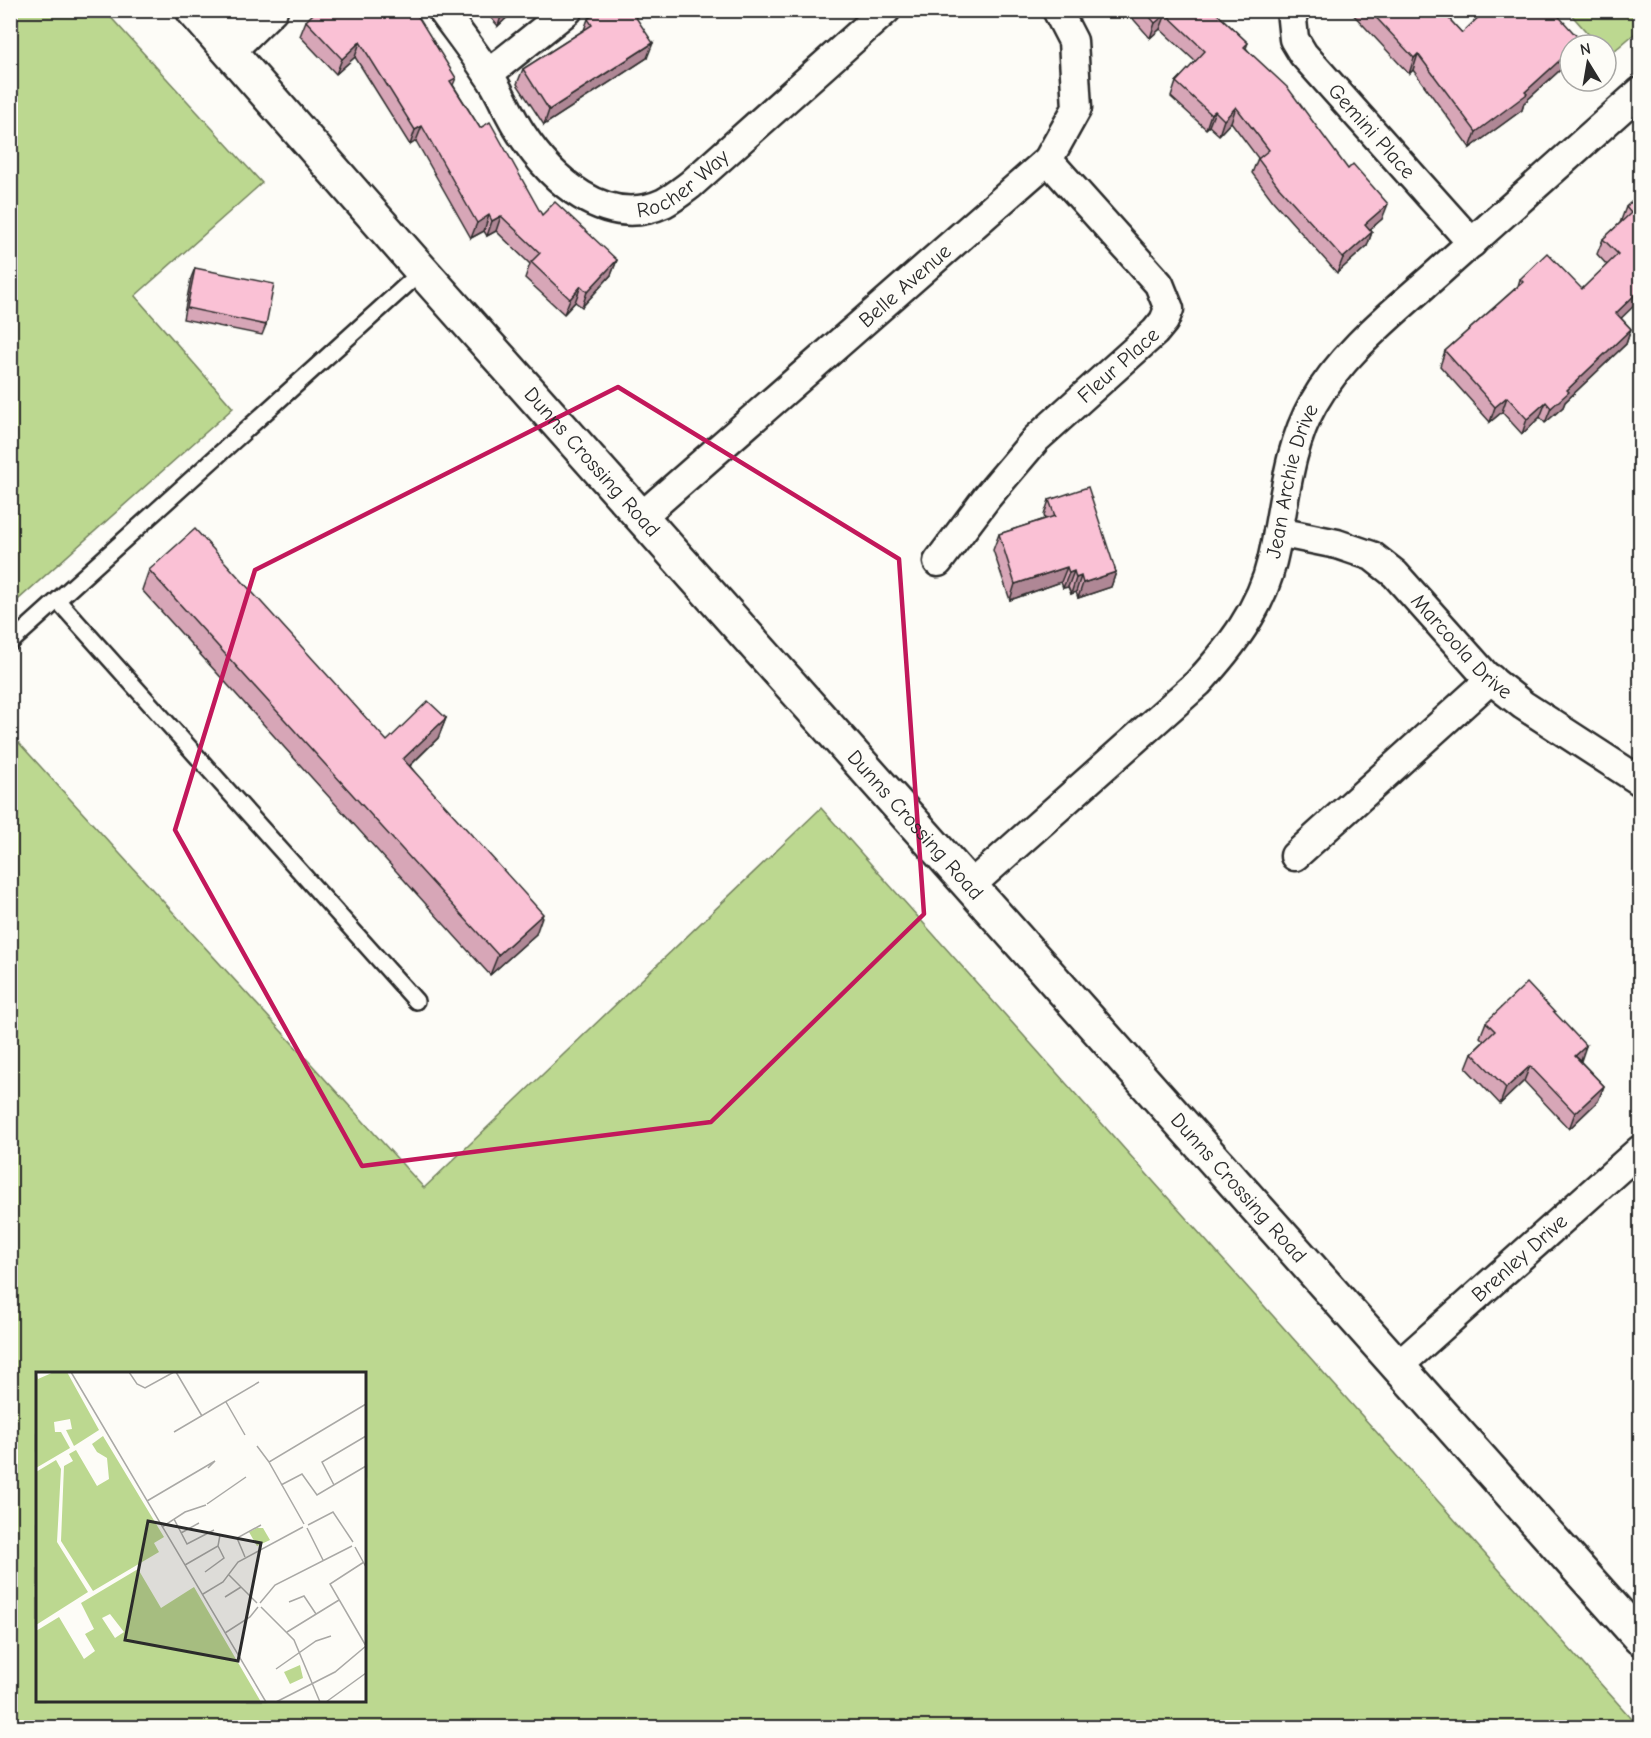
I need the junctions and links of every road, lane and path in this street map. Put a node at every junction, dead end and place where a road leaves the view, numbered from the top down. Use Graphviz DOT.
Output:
graph roads {
  1 [pos="193,10"];
  2 [pos="241,10"];
  3 [pos="273,10"];
  4 [pos="442,10"];
  5 [pos="568,10"];
  6 [pos="886,10"];
  7 [pos="1057,10"];
  8 [pos="1291,10"];
  9 [pos="223,44"];
  10 [pos="488,74"];
  11 [pos="1641,92"];
  12 [pos="1048,160"];
  13 [pos="1472,243"];
  14 [pos="422,271"];
  15 [pos="641,517"];
  16 [pos="1278,532"];
  17 [pos="938,562"];
  18 [pos="58,601"];
  19 [pos="10,643"];
  20 [pos="1491,679"];
  21 [pos="1641,781"];
  22 [pos="1295,856"];
  23 [pos="970,886"];
  24 [pos="416,1000"];
  25 [pos="1641,1150"];
  26 [pos="1397,1367"];
  27 [pos="1641,1638"];
  1 -- 9 [label="street, Dunns Crossing Road"];
  2 -- 9 [label="street"];
  3 -- 9 [label="street"];
  4 -- 10 [label="street, Rocher Way"];
  5 -- 10 [label="street"];
  6 -- 10 [label="street, Rocher Way"];
  7 -- 12 [label="street, Belle Avenue"];
  8 -- 13 [label="street, Gemini Place"];
  9 -- 14 [label="street, Dunns Crossing Road"];
  11 -- 13 [label="street, Jean Archie Drive"];
  12 -- 15 [label="street, Belle Avenue"];
  12 -- 17 [label="street, Fleur Place"];
  13 -- 16 [label="street, Jean Archie Drive"];
  14 -- 15 [label="street, Dunns Crossing Road"];
  14 -- 18 [label="lane"];
  15 -- 23 [label="street, Dunns Crossing Road"];
  16 -- 20 [label="street, Marcoola Drive"];
  16 -- 23 [label="street, Jean Archie Drive"];
  18 -- 19 [label="lane"];
  18 -- 24 [label="lane"];
  20 -- 21 [label="street, Marcoola Drive"];
  20 -- 22 [label="street"];
  23 -- 26 [label="street, Dunns Crossing Road"];
  25 -- 26 [label="street, Brenley Drive"];
  26 -- 27 [label="street, Dunns Crossing Road"];
}
